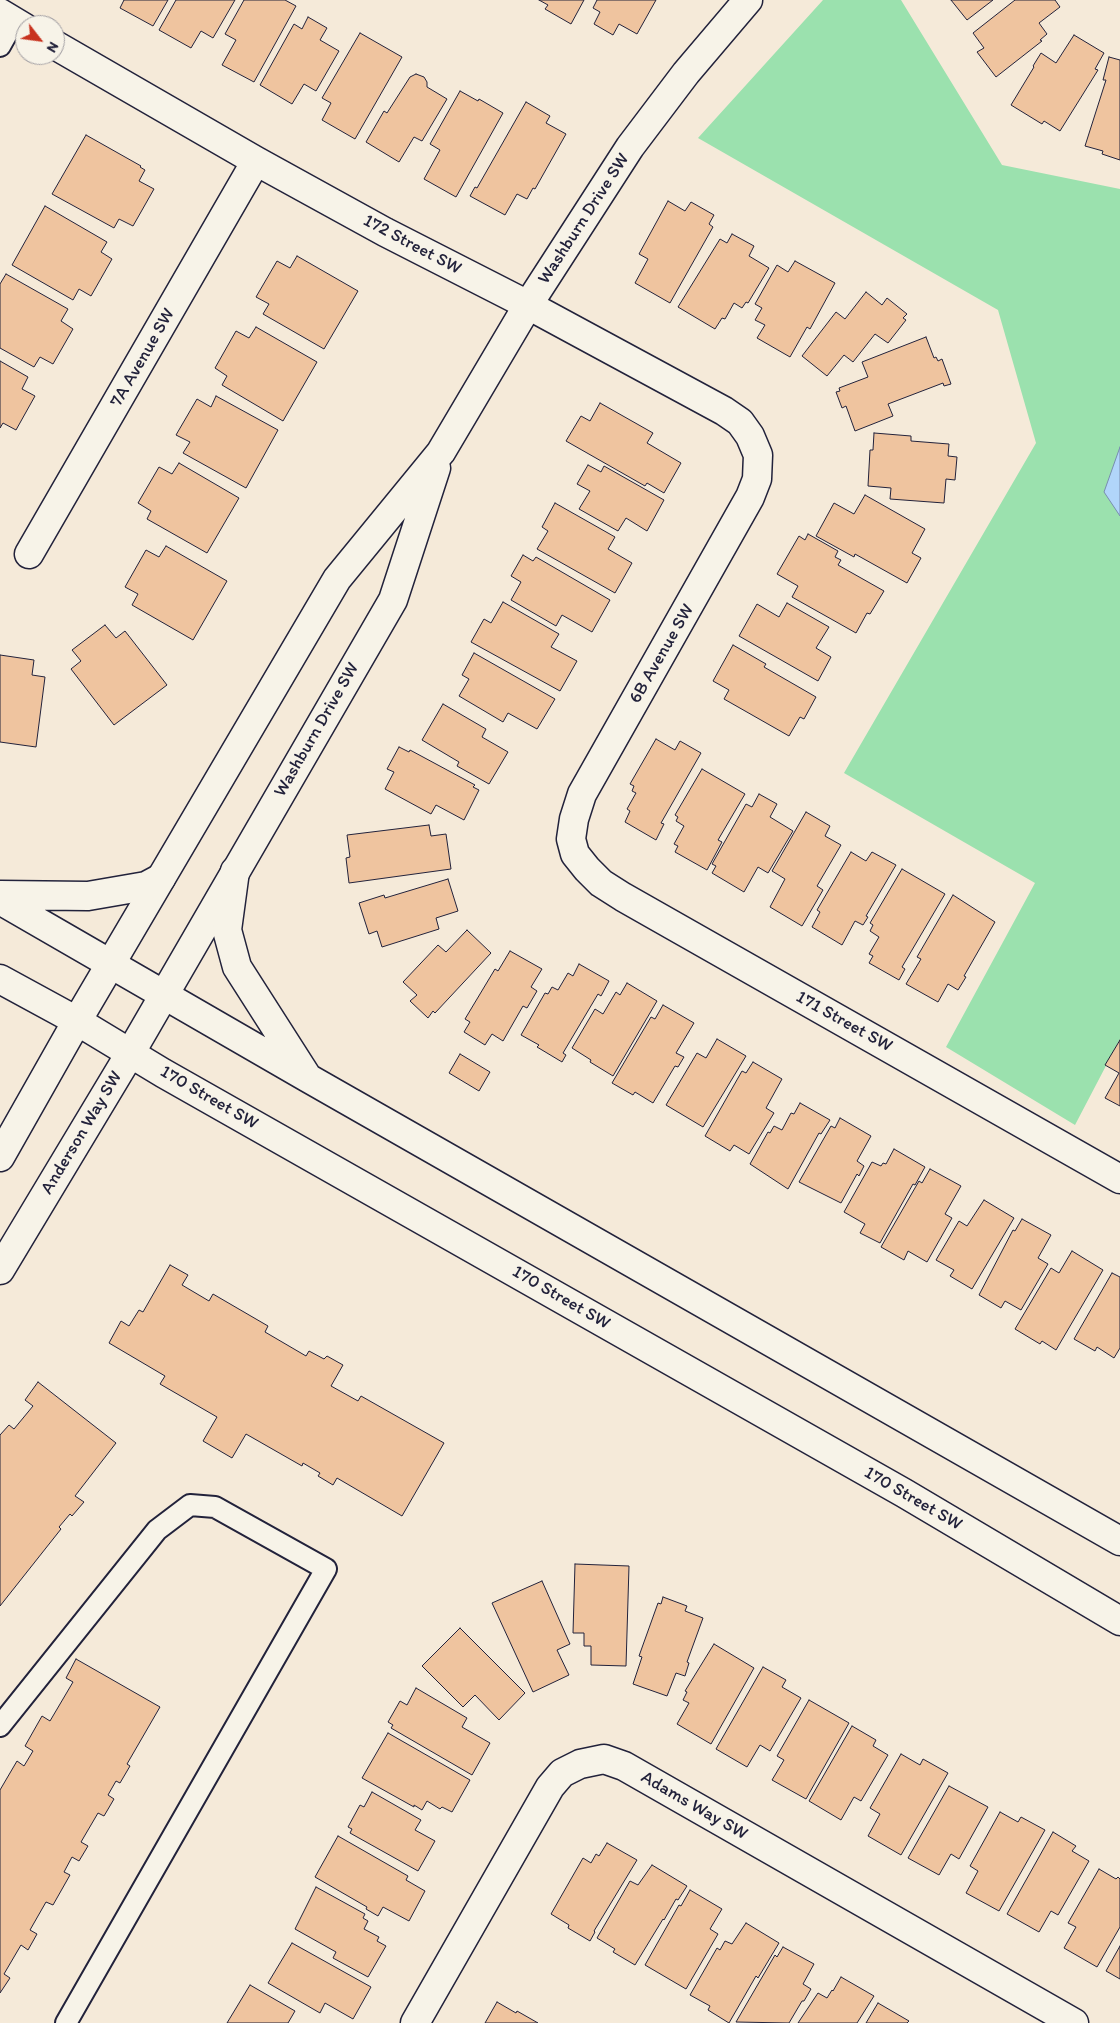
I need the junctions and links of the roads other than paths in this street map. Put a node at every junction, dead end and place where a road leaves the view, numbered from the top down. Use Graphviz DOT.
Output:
graph roads {
  1 [pos="748,0"];
  2 [pos="13,21"];
  3 [pos="0,46"];
  4 [pos="65,51"];
  5 [pos="256,161"];
  6 [pos="528,305"];
  7 [pos="441,452"];
  8 [pos="758,455"];
  9 [pos="29,554"];
  10 [pos="575,854"];
  11 [pos="235,871"];
  12 [pos="161,878"];
  13 [pos="0,895"];
  14 [pos="0,900"];
  15 [pos="111,964"];
  16 [pos="0,979"];
  17 [pos="164,995"];
  18 [pos="77,1021"];
  19 [pos="130,1052"];
  20 [pos="308,1078"];
  21 [pos="0,1157"];
  22 [pos="1120,1179"];
  23 [pos="0,1270"];
  24 [pos="1120,1541"];
  25 [pos="1120,1621"];
  26 [pos="0,1726"];
  27 [pos="66,2023"];
  28 [pos="415,2023"];
  29 [pos="1074,2023"];
  1 -- 6 [label="street, Washburn Drive SW"];
  2 -- 3 [label="lane"];
  4 -- 5 [label="street, 172 Street SW"];
  5 -- 6 [label="street, 172 Street SW"];
  5 -- 9 [label="street, 7A Avenue SW"];
  6 -- 7 [label="street, Washburn Drive SW"];
  6 -- 8 [label="street, 172 Street SW"];
  7 -- 11 [label="street, Washburn Drive SW"];
  7 -- 12 [label="street, Washburn Drive SW"];
  8 -- 10 [label="street, 6B Avenue SW"];
  10 -- 22 [label="street, 171 Street SW"];
  11 -- 17 [label="street, Washburn Drive SW"];
  11 -- 20 [label="street"];
  12 -- 13 [label="street"];
  12 -- 15 [label="street, Washburn Drive SW"];
  14 -- 15 [label="street"];
  15 -- 17 [label="street"];
  15 -- 18 [label="street"];
  16 -- 18 [label="street, 170 Street SW"];
  17 -- 19 [label="street, Anderson Way SW"];
  17 -- 20 [label="street"];
  18 -- 19 [label="street, 170 Street SW"];
  18 -- 21 [label="street"];
  19 -- 23 [label="street, Anderson Way SW"];
  19 -- 25 [label="street, 170 Street SW"];
  20 -- 24 [label="street"];
  26 -- 27 [label="lane"];
  28 -- 29 [label="street, Adams Way SW"];
}
